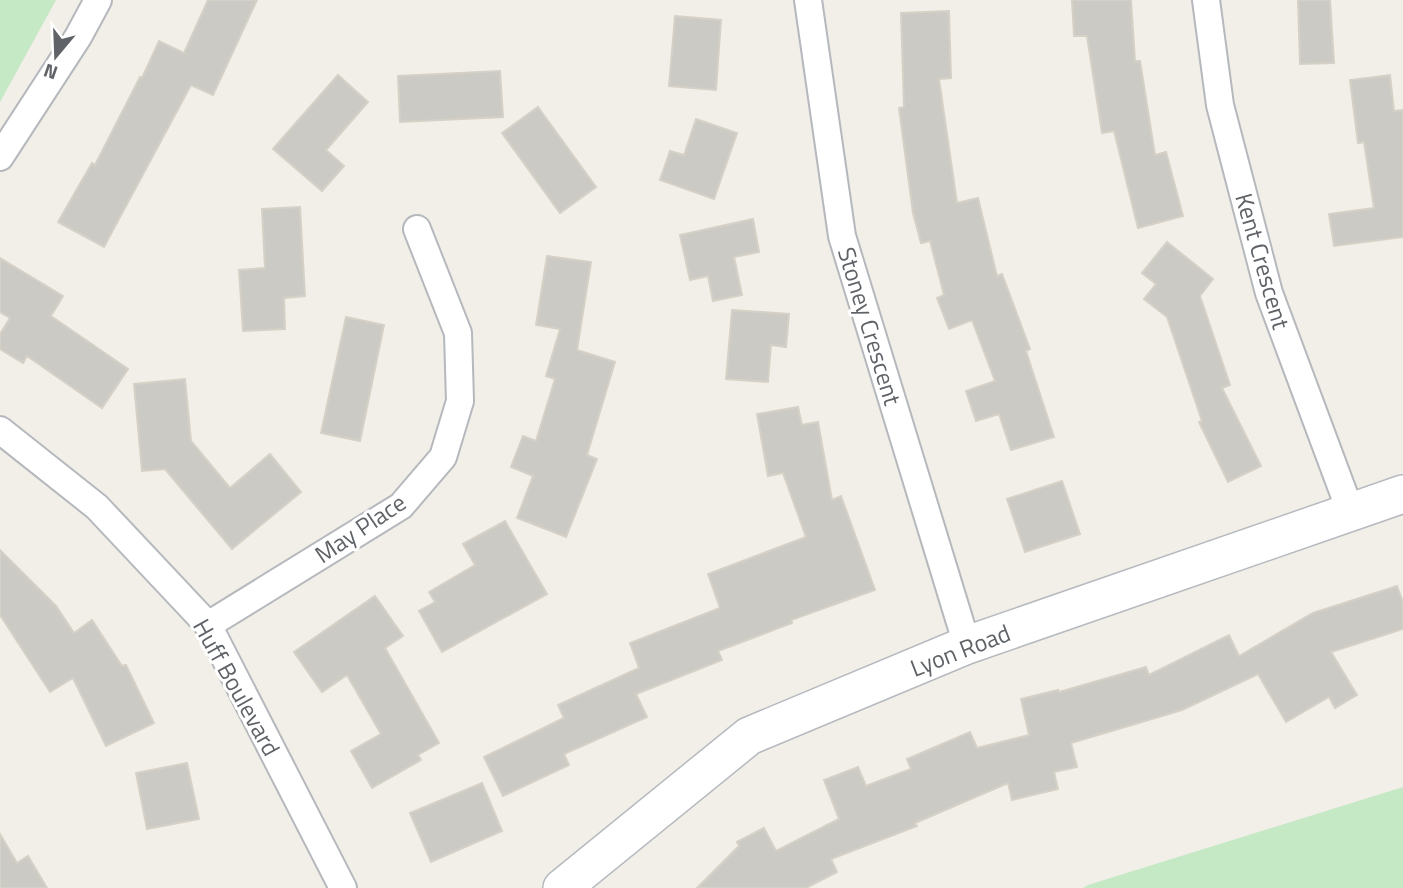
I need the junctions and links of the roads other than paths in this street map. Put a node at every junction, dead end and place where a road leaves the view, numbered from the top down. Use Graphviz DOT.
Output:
graph roads {
  1 [pos="98,0"];
  2 [pos="808,0"];
  3 [pos="1206,0"];
  4 [pos="0,157"];
  5 [pos="417,229"];
  6 [pos="0,430"];
  7 [pos="1403,495"];
  8 [pos="1351,513"];
  9 [pos="208,625"];
  10 [pos="967,645"];
  11 [pos="343,888"];
  12 [pos="562,888"];
  1 -- 4 [label="street"];
  2 -- 10 [label="street, Stoney Crescent"];
  3 -- 8 [label="street, Kent Crescent"];
  5 -- 9 [label="street, May Place"];
  6 -- 9 [label="street, Huff Boulevard"];
  7 -- 8 [label="street, Lyon Road"];
  8 -- 10 [label="street, Lyon Road"];
  9 -- 11 [label="street, Huff Boulevard"];
  10 -- 12 [label="street, Lyon Road"];
}
